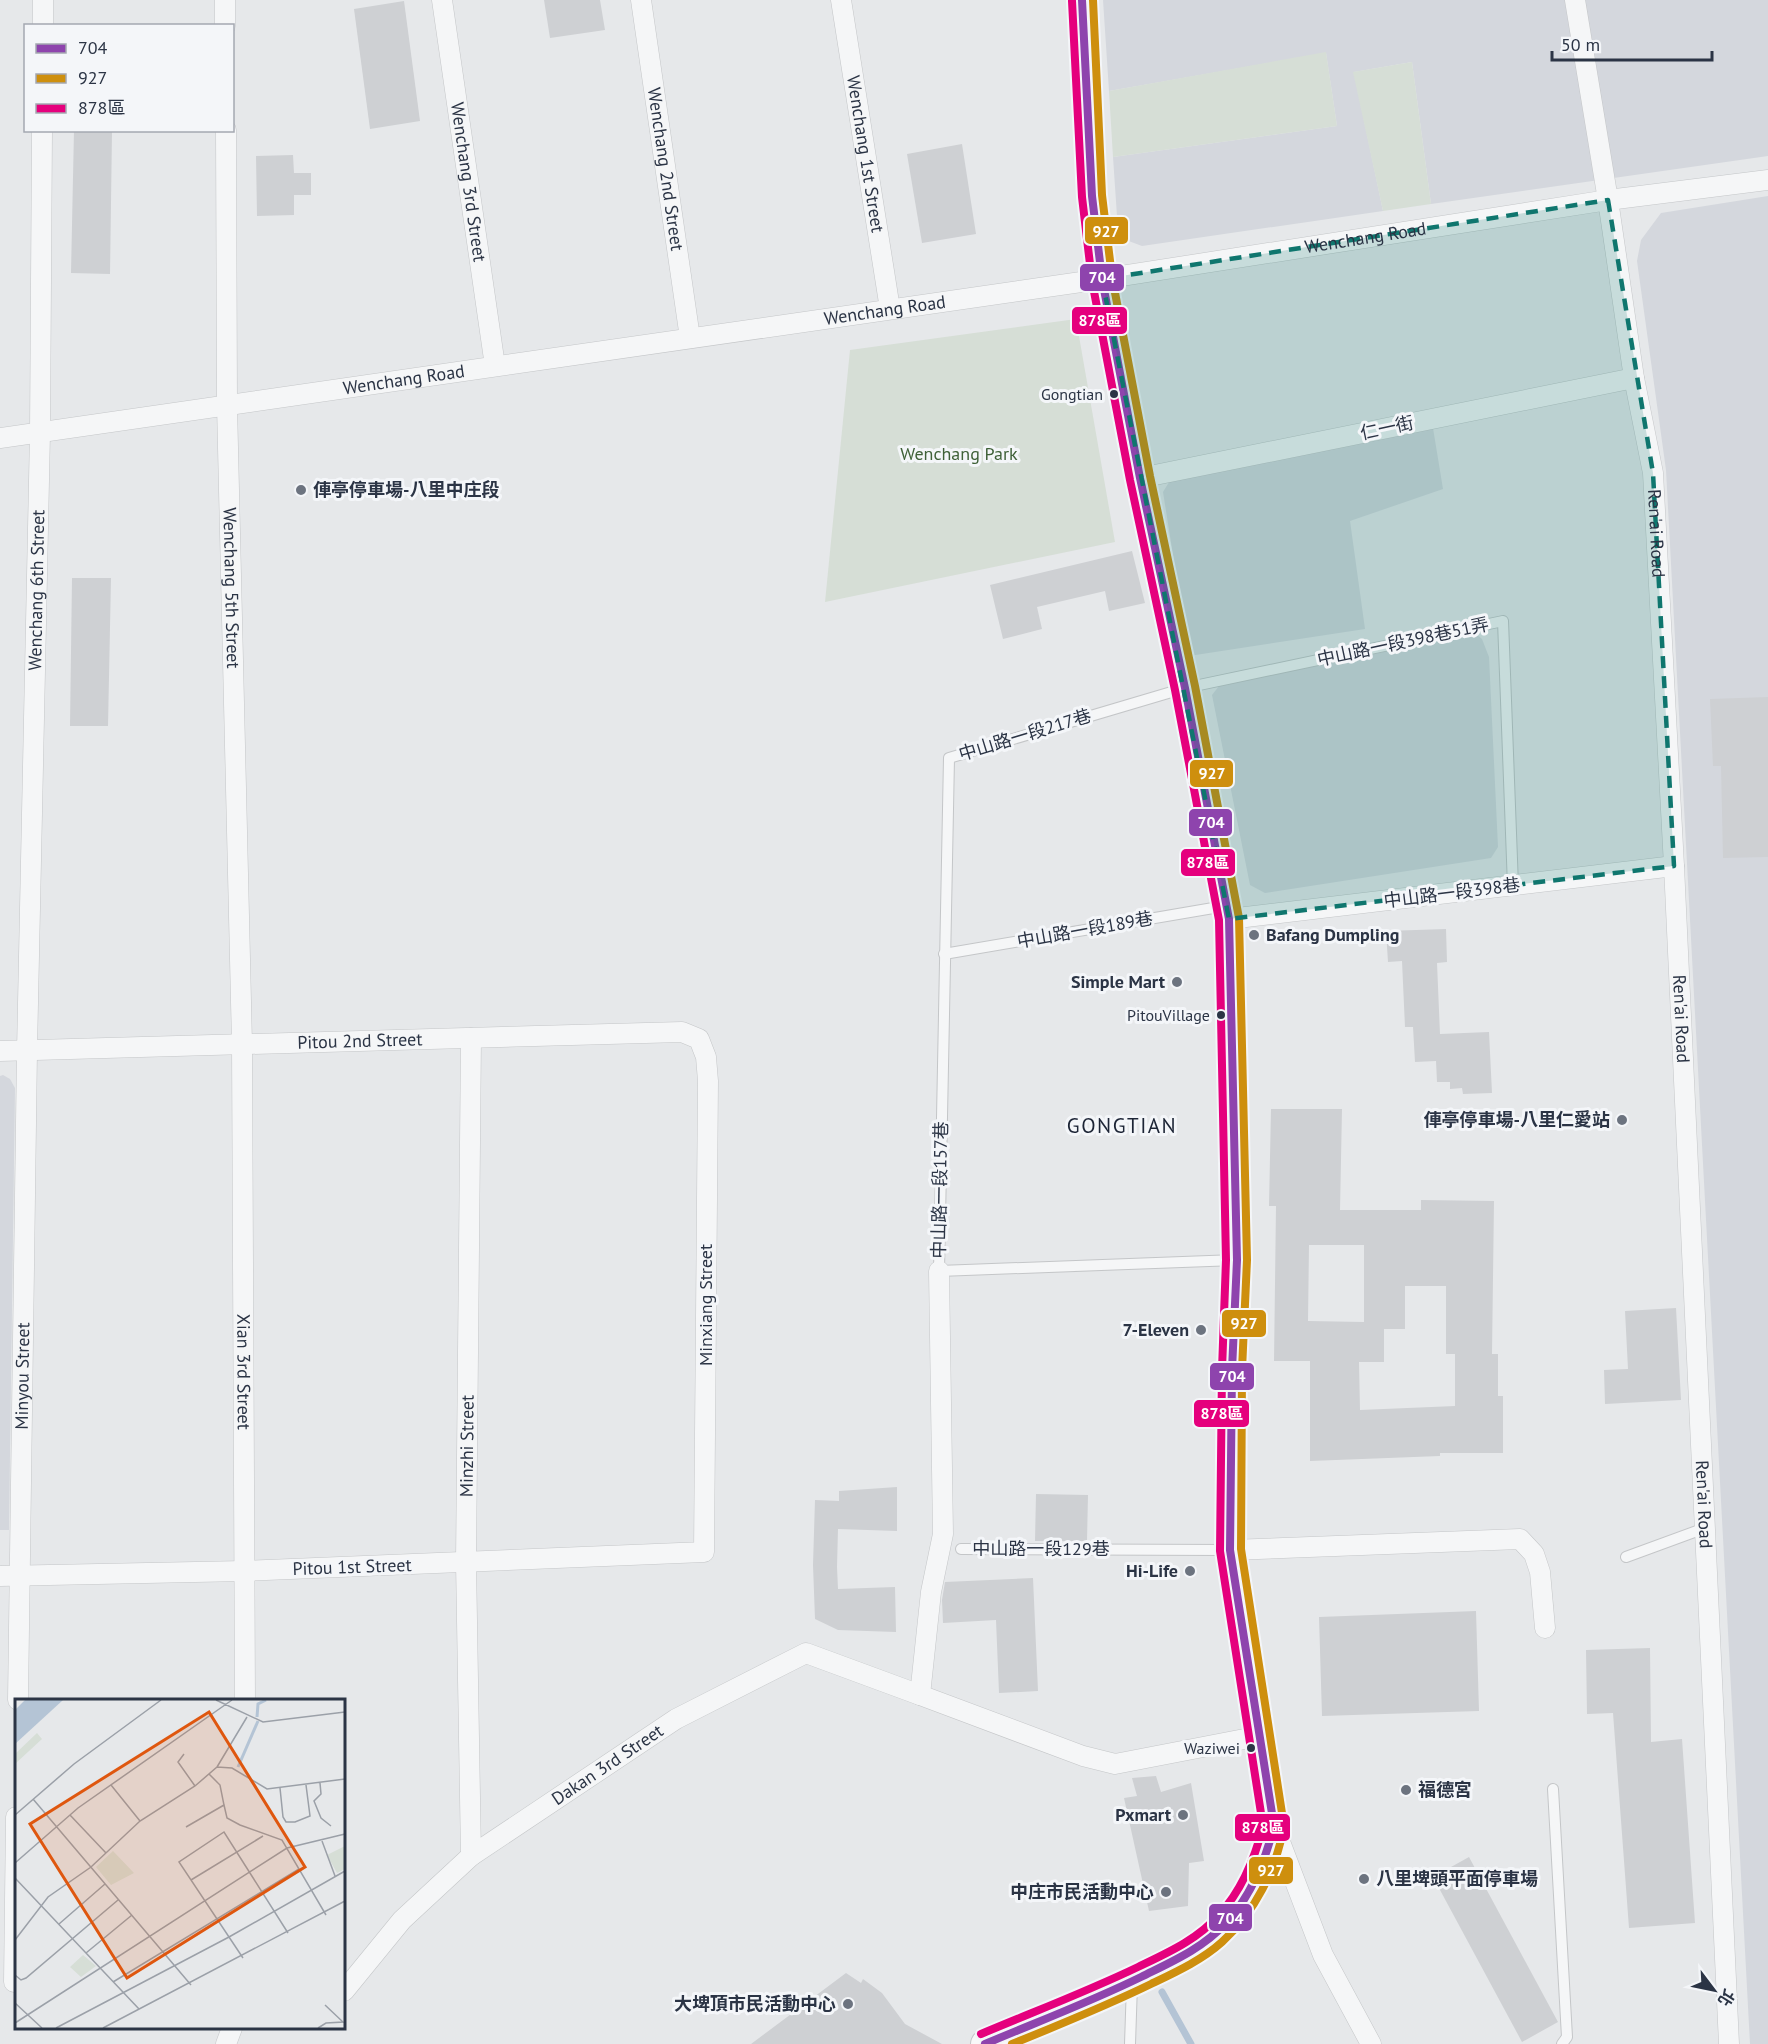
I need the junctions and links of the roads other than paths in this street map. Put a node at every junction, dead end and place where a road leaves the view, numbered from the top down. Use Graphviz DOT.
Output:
graph roads {
  1 [pos="43,0"];
  2 [pos="225,0"];
  3 [pos="442,0"];
  4 [pos="641,0"];
  5 [pos="841,0"];
  6 [pos="1082,0"];
  7 [pos="1575,0"];
  8 [pos="43,24"];
  9 [pos="225,24"];
  10 [pos="42,132"];
  11 [pos="226,132"];
  12 [pos="1768,180"];
  13 [pos="1608,200"];
  14 [pos="1102,279"];
  15 [pos="890,309"];
  16 [pos="690,338"];
  17 [pos="495,366"];
  18 [pos="1634,378"];
  19 [pos="226,405"];
  20 [pos="40,432"];
  21 [pos="0,438"];
  22 [pos="1140,478"];
  23 [pos="1185,688"];
  24 [pos="1674,866"];
  25 [pos="1513,886"];
  26 [pos="1227,912"];
  27 [pos="944,954"];
  28 [pos="471,1038"];
  29 [pos="242,1044"];
  30 [pos="27,1051"];
  31 [pos="0,1052"];
  32 [pos="706,1057"];
  33 [pos="1237,1260"];
  34 [pos="939,1271"];
  35 [pos="1705,1528"];
  36 [pos="961,1549"];
  37 [pos="1230,1550"];
  38 [pos="704,1552"];
  39 [pos="1626,1557"];
  40 [pos="466,1562"];
  41 [pos="244,1571"];
  42 [pos="0,1576"];
  43 [pos="20,1576"];
  44 [pos="1545,1628"];
  45 [pos="920,1695"];
  46 [pos="18,1699"];
  47 [pos="245,1699"];
  48 [pos="1260,1736"];
  49 [pos="1553,1789"];
  50 [pos="1274,1826"];
  51 [pos="15,1844"];
  52 [pos="471,1856"];
  53 [pos="10,1982"];
  54 [pos="1132,1982"];
  55 [pos="345,1989"];
  56 [pos="232,2029"];
  57 [pos="226,2044"];
  58 [pos="986,2044"];
  59 [pos="1130,2044"];
  60 [pos="1371,2044"];
  61 [pos="1562,2044"];
  62 [pos="1729,2044"];
  1 -- 8 [label="street"];
  2 -- 9 [label="street"];
  3 -- 17 [label="street, Wenchang 3rd Street"];
  4 -- 16 [label="street, Wenchang 2nd Street"];
  5 -- 15 [label="street, Wenchang 1st Street"];
  6 -- 14 [label="main road"];
  7 -- 13 [label="street, Ren'ai Road"];
  10 -- 20 [label="street, Wenchang 6th Street"];
  11 -- 19 [label="street, Wenchang 5th Street"];
  12 -- 13 [label="street, Wenchang Road"];
  13 -- 14 [label="street, Wenchang Road"];
  13 -- 18 [label="street, Ren'ai Road"];
  14 -- 15 [label="street, Wenchang Road"];
  14 -- 22 [label="main road"];
  15 -- 16 [label="street, Wenchang Road"];
  16 -- 17 [label="street, Wenchang Road"];
  17 -- 19 [label="street, Wenchang Road"];
  18 -- 22 [label="street, 仁一街"];
  18 -- 24 [label="street, Ren'ai Road"];
  19 -- 20 [label="street, Wenchang Road"];
  19 -- 29 [label="street, Wenchang 5th Street"];
  20 -- 21 [label="street, Wenchang Road"];
  20 -- 30 [label="street, Wenchang 6th Street"];
  22 -- 23 [label="main road"];
  23 -- 25 [label="lane, 中山路一段398巷51弄"];
  23 -- 26 [label="main road"];
  23 -- 27 [label="lane, 中山路一段217巷"];
  24 -- 25 [label="street, 中山路一段398巷"];
  24 -- 35 [label="street, Ren'ai Road"];
  25 -- 26 [label="street, 中山路一段398巷"];
  26 -- 27 [label="lane, 中山路一段189巷"];
  26 -- 33 [label="main road"];
  27 -- 34 [label="lane, 中山路一段157巷"];
  28 -- 29 [label="street, Pitou 2nd Street"];
  28 -- 32 [label="street, Pitou 2nd Street"];
  28 -- 40 [label="street, Minzhi Street"];
  29 -- 30 [label="street, Pitou 2nd Street"];
  29 -- 41 [label="street, Xian 3rd Street"];
  30 -- 31 [label="street, Pitou 2nd Street"];
  30 -- 43 [label="street, Minyou Street"];
  32 -- 38 [label="street, Minxiang Street"];
  33 -- 34 [label="lane, 中山路一段157巷"];
  33 -- 37 [label="main road"];
  34 -- 45 [label="street"];
  35 -- 39 [label="lane"];
  35 -- 62 [label="street, Ren'ai Road"];
  36 -- 37 [label="lane, 中山路一段129巷"];
  37 -- 44 [label="street"];
  37 -- 48 [label="main road"];
  38 -- 40 [label="street, Pitou 1st Street"];
  40 -- 41 [label="street, Pitou 1st Street"];
  40 -- 52 [label="street, Minzhi Street"];
  41 -- 43 [label="street, Pitou 1st Street"];
  41 -- 47 [label="street, Xian 3rd Street"];
  42 -- 43 [label="street, Pitou 1st Street"];
  43 -- 46 [label="street, Minyou Street"];
  45 -- 48 [label="street, Dakan 3rd Street"];
  45 -- 52 [label="street, Dakan 3rd Street"];
  48 -- 50 [label="main road"];
  49 -- 61 [label="lane"];
  50 -- 54 [label="main road"];
  50 -- 60 [label="street"];
  51 -- 53 [label="street"];
  52 -- 55 [label="street, Dakan 3rd Street"];
  54 -- 58 [label="main road"];
  54 -- 59 [label="lane"];
  56 -- 57 [label="street"];
}
